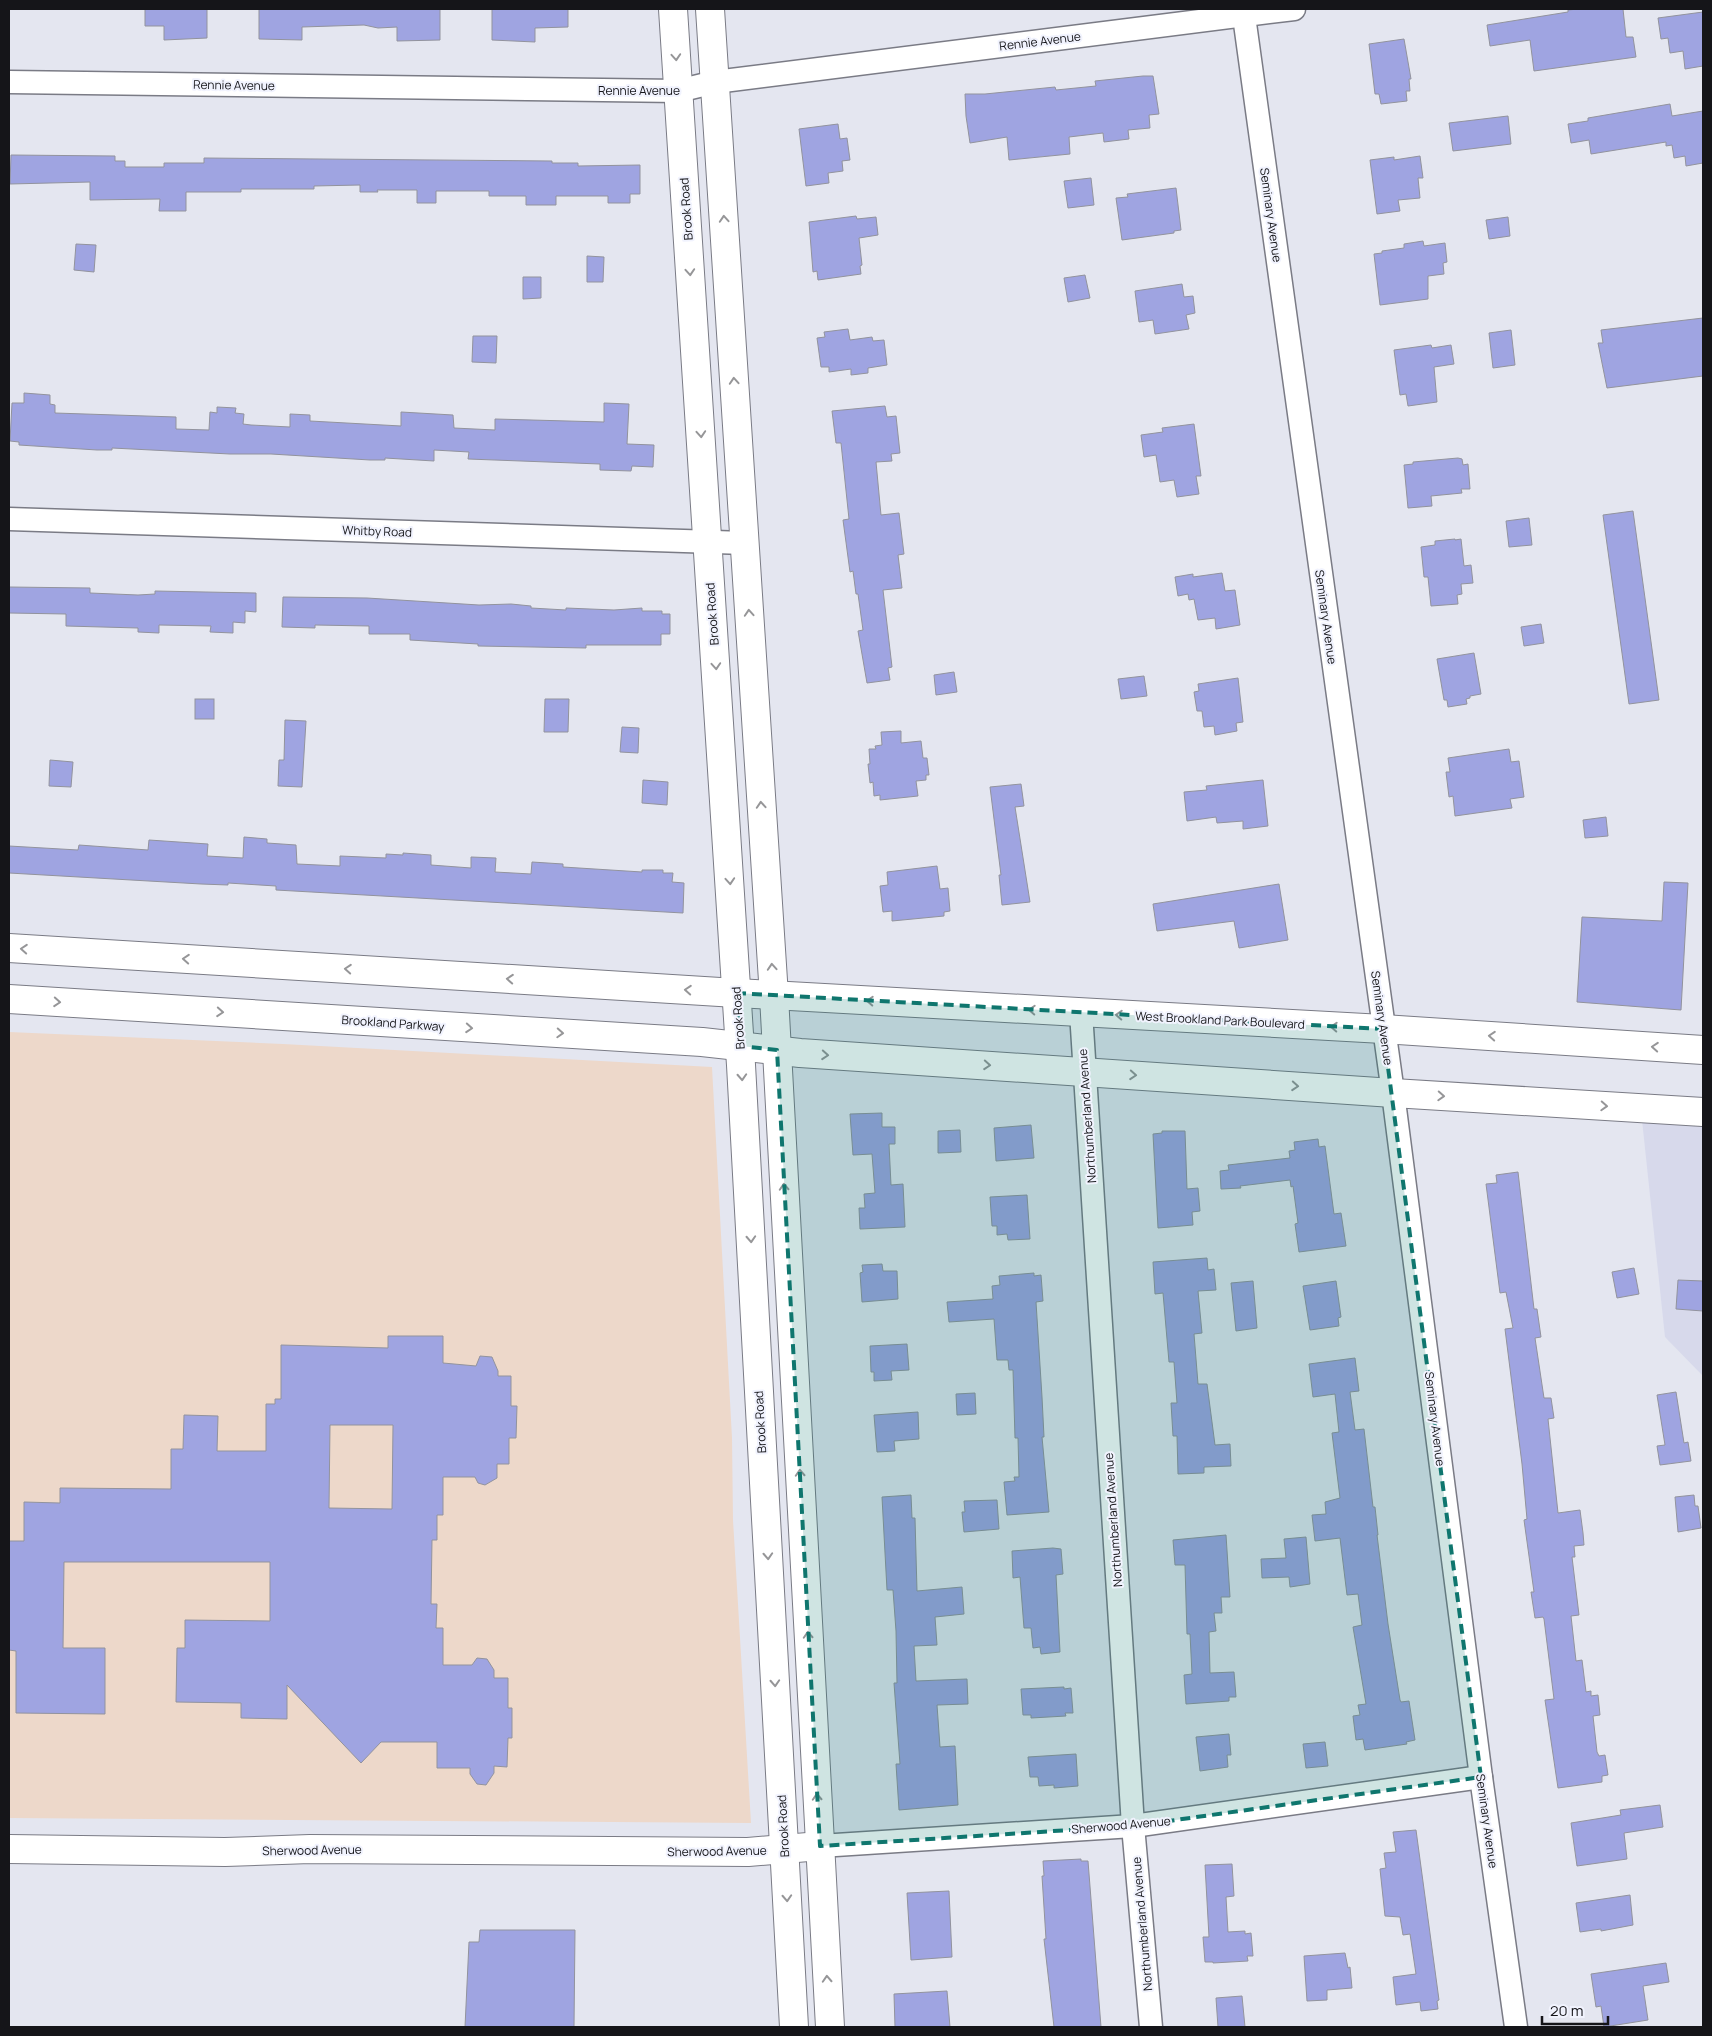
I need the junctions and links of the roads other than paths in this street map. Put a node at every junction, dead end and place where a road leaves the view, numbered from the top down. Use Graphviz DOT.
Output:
graph roads {
  1 [pos="673,9"];
  2 [pos="710,9"];
  3 [pos="1294,9"];
  4 [pos="1243,12"];
  5 [pos="9,82"];
  6 [pos="715,82"];
  7 [pos="678,91"];
  8 [pos="9,519"];
  9 [pos="708,542"];
  10 [pos="745,543"];
  11 [pos="9,948"];
  12 [pos="736,993"];
  13 [pos="774,996"];
  14 [pos="9,999"];
  15 [pos="1081,1012"];
  16 [pos="1383,1029"];
  17 [pos="740,1046"];
  18 [pos="777,1050"];
  19 [pos="1703,1050"];
  20 [pos="1084,1071"];
  21 [pos="1393,1093"];
  22 [pos="1703,1112"];
  23 [pos="1481,1776"];
  24 [pos="1133,1826"];
  25 [pos="820,1846"];
  26 [pos="9,1849"];
  27 [pos="784,1849"];
  28 [pos="794,2027"];
  29 [pos="830,2027"];
  30 [pos="1152,2027"];
  31 [pos="1516,2027"];
  1 -- 7 [label="main road, Brook Road, one-way"];
  2 -- 6 [label="main road"];
  3 -- 4 [label="street, Rennie Avenue"];
  4 -- 6 [label="street, Rennie Avenue"];
  4 -- 16 [label="street, Seminary Avenue"];
  5 -- 7 [label="street, Rennie Avenue"];
  6 -- 7 [label="street, Rennie Avenue"];
  10 -- 6 [label="main road, one-way"];
  7 -- 9 [label="main road, Brook Road, one-way"];
  8 -- 9 [label="street, Whitby Road"];
  9 -- 10 [label="street, Whitby Road"];
  9 -- 12 [label="main road, Brook Road, one-way"];
  13 -- 10 [label="main road, one-way"];
  12 -- 11 [label="main road, one-way"];
  12 -- 13 [label="main road, West Brookland Park Boulevard"];
  12 -- 17 [label="main road, Brook Road"];
  15 -- 13 [label="main road, West Brookland Park Boulevard, one-way"];
  13 -- 18 [label="main road"];
  14 -- 17 [label="main road, Brookland Parkway, one-way"];
  16 -- 15 [label="main road, West Brookland Park Boulevard, one-way"];
  15 -- 20 [label="street, Northumberland Avenue"];
  19 -- 16 [label="main road, West Brookland Park Boulevard, one-way"];
  16 -- 21 [label="street, Seminary Avenue"];
  17 -- 18 [label="main road, Brookland Parkway"];
  17 -- 27 [label="main road, Brook Road, one-way"];
  18 -- 20 [label="main road, one-way"];
  25 -- 18 [label="main road, one-way"];
  20 -- 21 [label="main road, one-way"];
  20 -- 24 [label="street, Northumberland Avenue"];
  21 -- 22 [label="main road, one-way"];
  21 -- 23 [label="street, Seminary Avenue"];
  23 -- 24 [label="street, Sherwood Avenue"];
  23 -- 31 [label="street, Seminary Avenue"];
  24 -- 25 [label="street, Sherwood Avenue"];
  24 -- 30 [label="street, Northumberland Avenue"];
  25 -- 27 [label="main road, Sherwood Avenue"];
  29 -- 25 [label="main road, one-way"];
  26 -- 27 [label="main road, Sherwood Avenue"];
  27 -- 28 [label="main road, Brook Road, one-way"];
}
